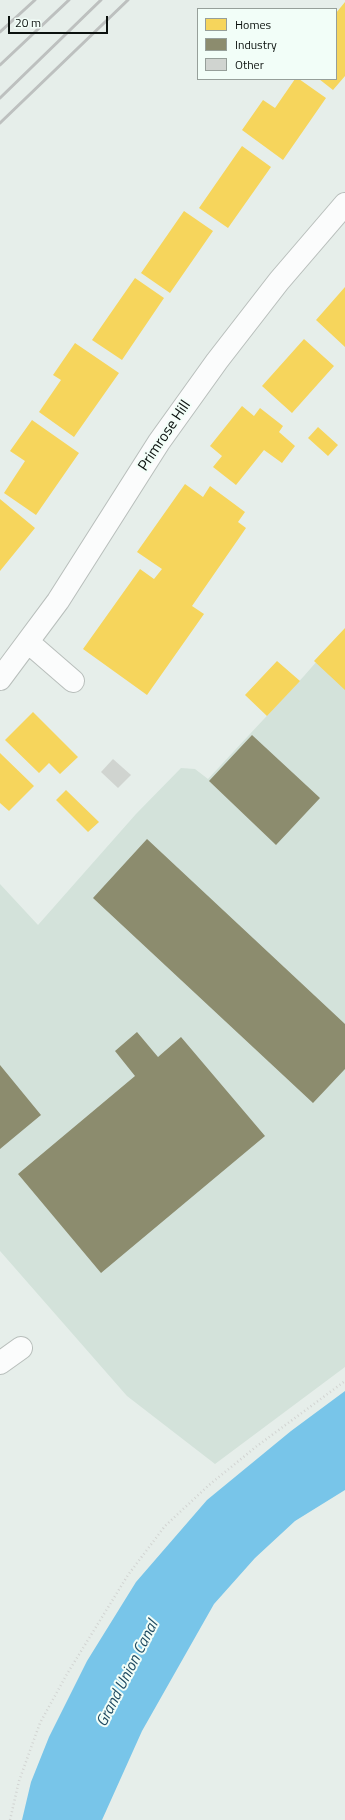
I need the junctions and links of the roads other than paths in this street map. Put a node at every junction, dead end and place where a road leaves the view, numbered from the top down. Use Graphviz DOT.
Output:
graph roads {
  1 [pos="345,204"];
  2 [pos="28,642"];
  3 [pos="0,679"];
  4 [pos="73,681"];
  5 [pos="21,1348"];
  6 [pos="0,1363"];
  1 -- 2 [label="street, Primrose Hill"];
  2 -- 3 [label="street, Primrose Hill"];
  2 -- 4 [label="street"];
  5 -- 6 [label="street"];
}
